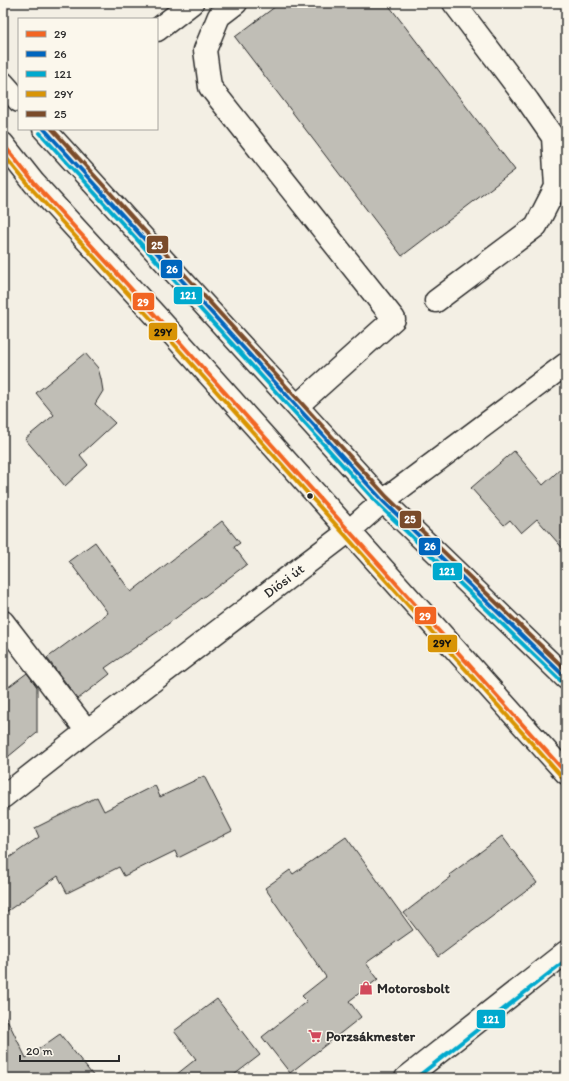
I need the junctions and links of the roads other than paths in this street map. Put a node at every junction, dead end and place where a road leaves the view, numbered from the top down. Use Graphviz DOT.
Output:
graph roads {
  1 [pos="236,3"];
  2 [pos="454,3"];
  3 [pos="178,7"];
  4 [pos="158,29"];
  5 [pos="3,83"];
  6 [pos="18,100"];
  7 [pos="45,130"];
  8 [pos="3,144"];
  9 [pos="436,301"];
  10 [pos="566,364"];
  11 [pos="297,406"];
  12 [pos="384,501"];
  13 [pos="350,531"];
  14 [pos="3,622"];
  15 [pos="566,678"];
  16 [pos="87,731"];
  17 [pos="566,774"];
  18 [pos="3,798"];
  19 [pos="566,952"];
  20 [pos="406,1078"];
  1 -- 11 [label="street"];
  2 -- 9 [label="street"];
  3 -- 4 [label="street"];
  5 -- 6 [label="street"];
  7 -- 11 [label="street"];
  8 -- 13 [label="street"];
  10 -- 12 [label="street, Diósi út"];
  11 -- 12 [label="street"];
  12 -- 13 [label="street, Diósi út"];
  12 -- 15 [label="street"];
  13 -- 16 [label="street, Diósi út"];
  13 -- 17 [label="street"];
  14 -- 16 [label="street"];
  16 -- 18 [label="street, Diósi út"];
  19 -- 20 [label="street"];
}
